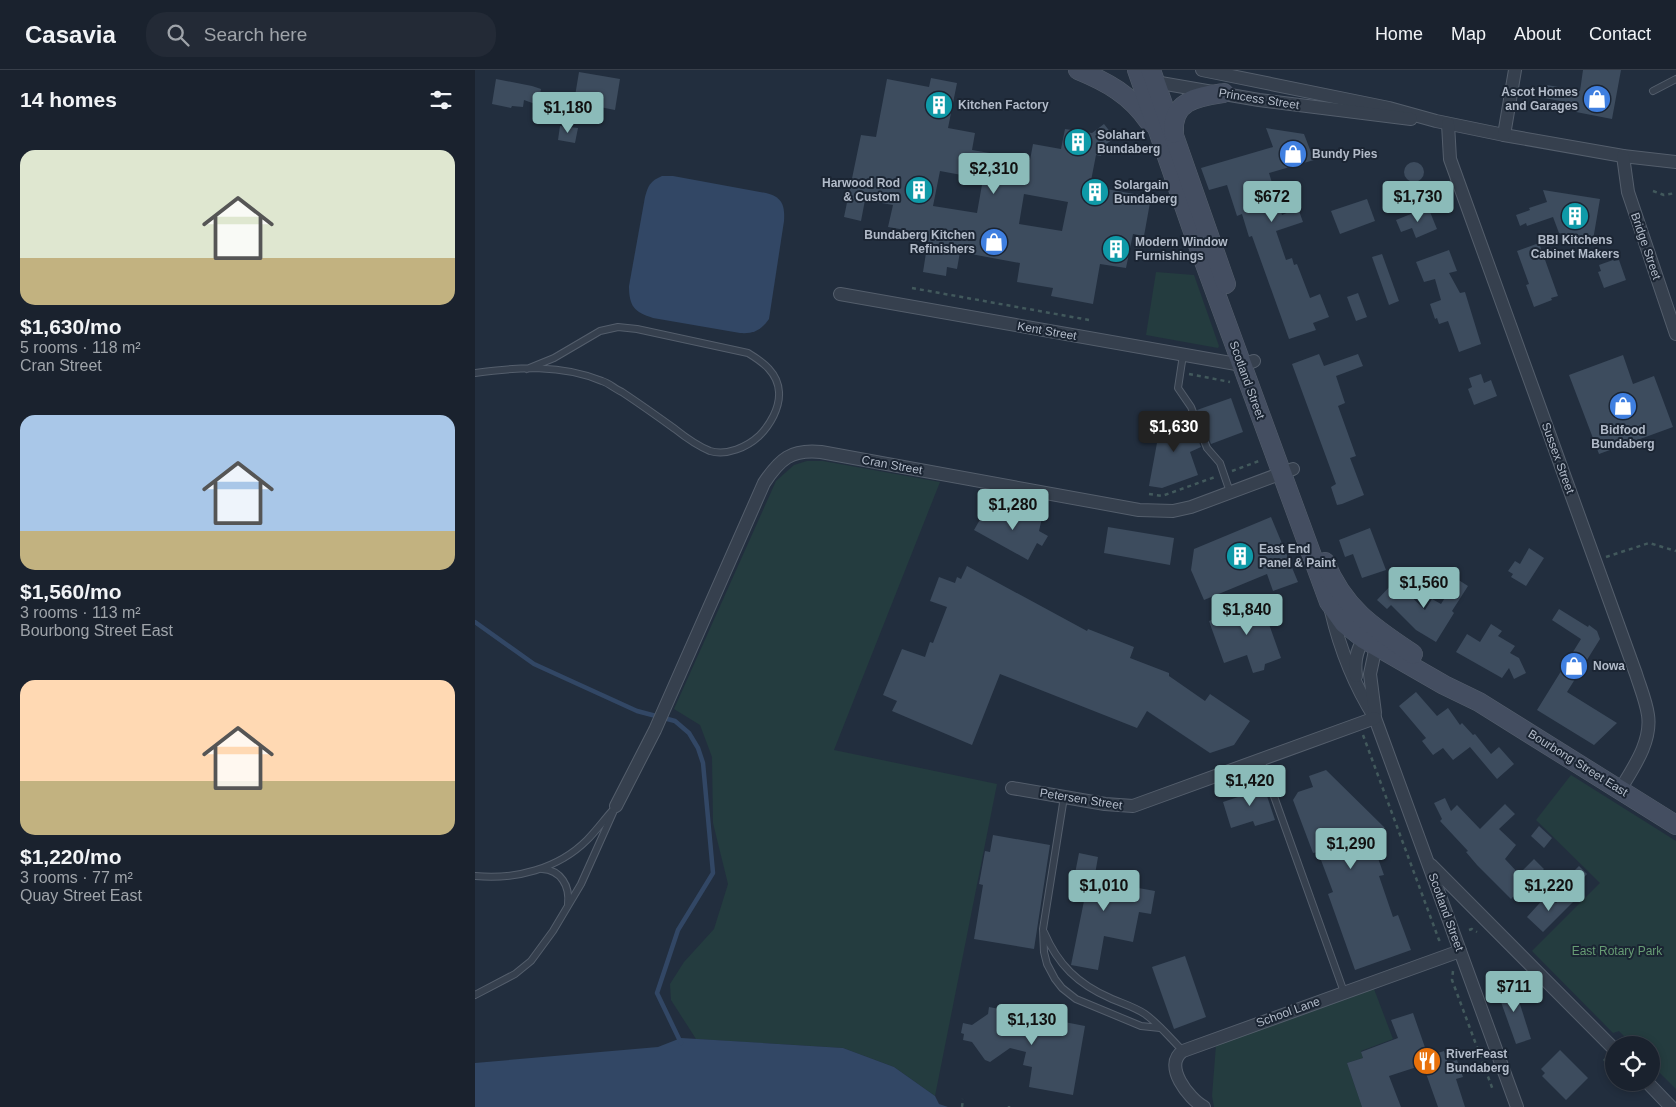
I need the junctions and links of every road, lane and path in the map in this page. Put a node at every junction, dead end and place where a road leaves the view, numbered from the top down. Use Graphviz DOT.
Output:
graph roads {
  1 [pos="1078,70"];
  2 [pos="1083,70"];
  3 [pos="1202,70"];
  4 [pos="1515,70"];
  5 [pos="1146,75"];
  6 [pos="1676,79"];
  7 [pos="1653,90"];
  8 [pos="1224,93"];
  9 [pos="1442,123"];
  10 [pos="1504,135"];
  11 [pos="1168,140"];
  12 [pos="1623,156"];
  13 [pos="1676,162"];
  14 [pos="1653,191"];
  15 [pos="1676,194"];
  16 [pos="912,288"];
  17 [pos="840,294"];
  18 [pos="1089,320"];
  19 [pos="1676,334"];
  20 [pos="1183,355"];
  21 [pos="527,369"];
  22 [pos="1244,370"];
  23 [pos="1180,373"];
  24 [pos="475,374"];
  25 [pos="1263,460"];
  26 [pos="1287,471"];
  27 [pos="1224,474"];
  28 [pos="1230,492"];
  29 [pos="1149,494"];
  30 [pos="1676,551"];
  31 [pos="1595,561"];
  32 [pos="1329,602"];
  33 [pos="1353,608"];
  34 [pos="1372,638"];
  35 [pos="1358,689"];
  36 [pos="1375,718"];
  37 [pos="1363,735"];
  38 [pos="1261,760"];
  39 [pos="1012,788"];
  40 [pos="1621,790"];
  41 [pos="1064,797"];
  42 [pos="617,806"];
  43 [pos="1676,825"];
  44 [pos="1427,861"];
  45 [pos="541,869"];
  46 [pos="475,876"];
  47 [pos="568,905"];
  48 [pos="1043,929"];
  49 [pos="1443,938"];
  50 [pos="1460,951"];
  51 [pos="1455,968"];
  52 [pos="1344,992"];
  53 [pos="475,995"];
  54 [pos="1160,1028"];
  55 [pos="1605,1040"];
  56 [pos="1183,1051"];
  57 [pos="1493,1090"];
  58 [pos="1656,1091"];
  59 [pos="963,1099"];
  60 [pos="961,1107"];
  61 [pos="1204,1107"];
  62 [pos="1517,1107"];
  63 [pos="1671,1107"];
  1 -- 11 [label="main road"];
  2 -- 5 [label="main road, Princess Street"];
  3 -- 9 [label="street, Princess Street"];
  4 -- 10 [label="street"];
  5 -- 8 [label="street, Princess Street"];
  5 -- 11 [label="main road, Scotland Street"];
  6 -- 7 [label="lane"];
  8 -- 9 [label="street, Princess Street"];
  8 -- 11 [label="main road"];
  9 -- 10 [label="street, Princess Street"];
  9 -- 31 [label="street, Sussex Street"];
  10 -- 12 [label="street, Princess Street"];
  11 -- 22 [label="main road, Scotland Street"];
  12 -- 13 [label="street, Princess Street"];
  12 -- 19 [label="street, Bridge Street"];
  14 -- 15 [label="path"];
  16 -- 18 [label="path"];
  17 -- 20 [label="street, Kent Street"];
  20 -- 22 [label="street, Kent Street"];
  20 -- 23 [label="lane"];
  21 -- 21 [label="lane"];
  21 -- 24 [label="lane"];
  22 -- 23 [label="path"];
  22 -- 26 [label="main road, Scotland Street"];
  23 -- 27 [label="lane"];
  25 -- 27 [label="path"];
  26 -- 28 [label="street, Cran Street"];
  26 -- 32 [label="main road, Scotland Street"];
  26 -- 33 [label="main road, Scotland Street"];
  27 -- 28 [label="lane"];
  27 -- 29 [label="path"];
  28 -- 42 [label="street, Cran Street"];
  30 -- 31 [label="path"];
  31 -- 40 [label="street, Sussex Street"];
  32 -- 34 [label="main road, Bourbong Street East"];
  32 -- 35 [label="street, Scotland Street"];
  33 -- 34 [label="main road, Bourbong Street East"];
  34 -- 35 [label="street, Scotland Street"];
  34 -- 36 [label="street, Scotland Street"];
  34 -- 40 [label="main road, Bourbong Street East"];
  35 -- 36 [label="street, Scotland Street"];
  36 -- 38 [label="street, Petersen Street"];
  36 -- 44 [label="street, Scotland Street"];
  37 -- 49 [label="path"];
  38 -- 41 [label="street, Petersen Street"];
  38 -- 52 [label="lane"];
  39 -- 41 [label="street, Petersen Street"];
  40 -- 43 [label="main road, Bourbong Street East"];
  41 -- 48 [label="lane"];
  42 -- 45 [label="lane"];
  42 -- 47 [label="lane"];
  44 -- 50 [label="street, Scotland Street"];
  44 -- 55 [label="street"];
  45 -- 46 [label="lane"];
  45 -- 47 [label="lane"];
  47 -- 53 [label="lane"];
  48 -- 54 [label="lane"];
  48 -- 54 [label="lane"];
  50 -- 52 [label="street, School Lane"];
  50 -- 62 [label="street, Scotland Street"];
  51 -- 57 [label="path"];
  52 -- 56 [label="street, School Lane"];
  54 -- 56 [label="lane"];
  56 -- 61 [label="street"];
  58 -- 63 [label="street"];
  59 -- 60 [label="path"];
}
